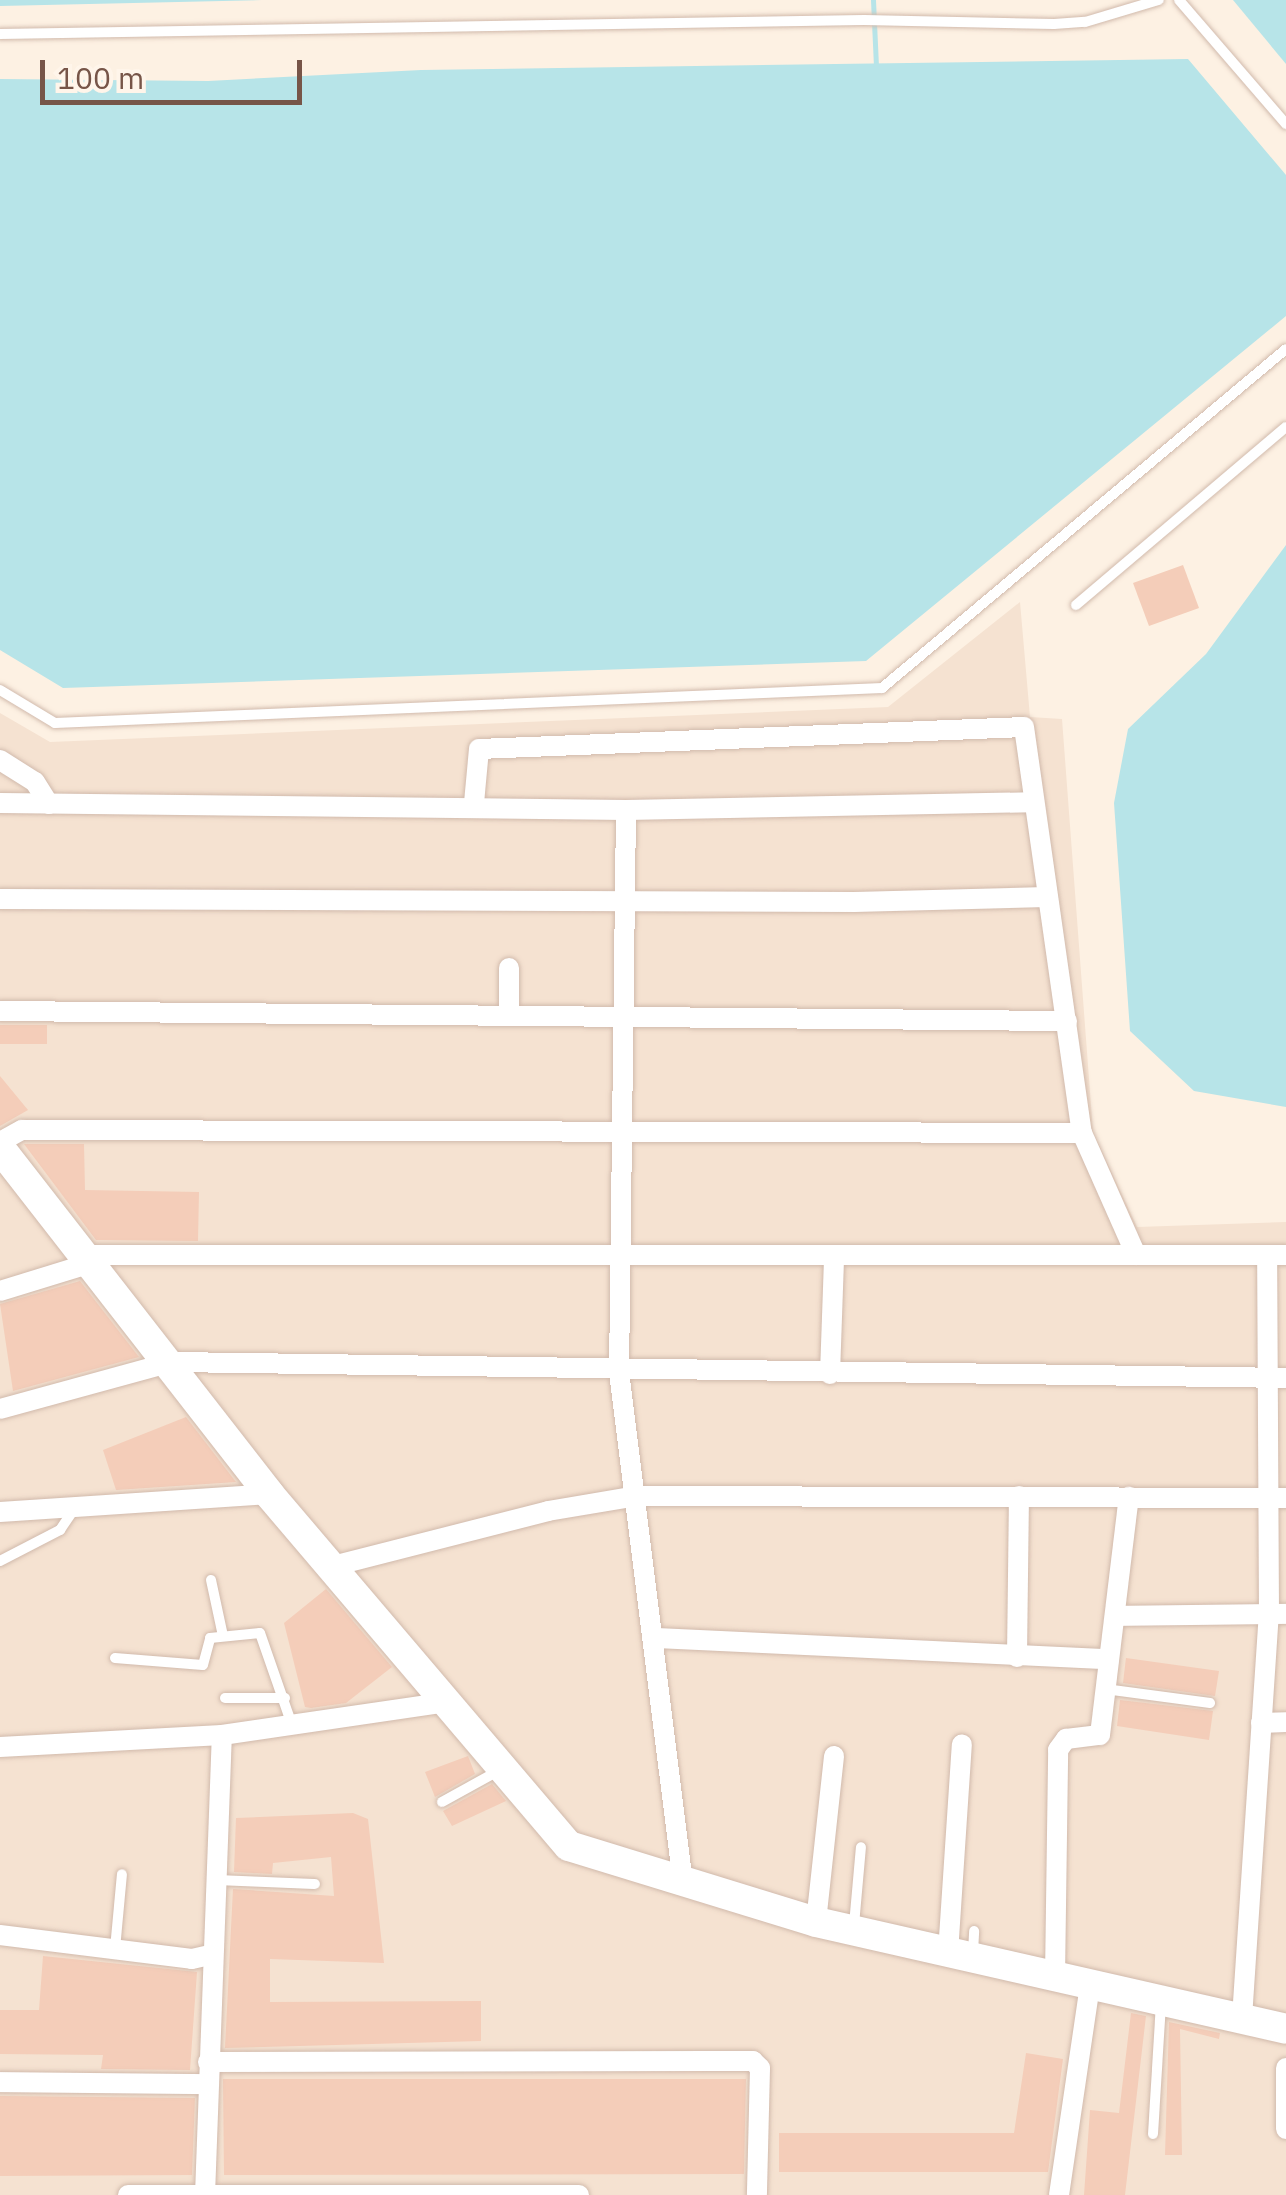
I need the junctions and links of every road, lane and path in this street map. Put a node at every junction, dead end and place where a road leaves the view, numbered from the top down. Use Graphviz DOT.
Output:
graph roads {
  1 [pos="1159,0"];
  2 [pos="1178,0"];
  3 [pos="0,34"];
  4 [pos="1286,124"];
  5 [pos="1286,349"];
  6 [pos="1286,426"];
  7 [pos="1076,605"];
  8 [pos="0,690"];
  9 [pos="0,760"];
  10 [pos="1031,802"];
  11 [pos="0,803"];
  12 [pos="474,803"];
  13 [pos="50,804"];
  14 [pos="626,810"];
  15 [pos="1047,897"];
  16 [pos="0,899"];
  17 [pos="622,900"];
  18 [pos="509,968"];
  19 [pos="0,1011"];
  20 [pos="509,1011"];
  21 [pos="624,1013"];
  22 [pos="1067,1021"];
  23 [pos="1082,1133"];
  24 [pos="622,1135"];
  25 [pos="0,1145"];
  26 [pos="1136,1255"];
  27 [pos="1277,1255"];
  28 [pos="834,1257"];
  29 [pos="621,1258"];
  30 [pos="87,1259"];
  31 [pos="0,1291"];
  32 [pos="172,1362"];
  33 [pos="619,1372"];
  34 [pos="830,1374"];
  35 [pos="1277,1379"];
  36 [pos="0,1409"];
  37 [pos="270,1494"];
  38 [pos="638,1496"];
  39 [pos="1019,1496"];
  40 [pos="1129,1496"];
  41 [pos="1278,1498"];
  42 [pos="76,1508"];
  43 [pos="0,1512"];
  44 [pos="0,1561"];
  45 [pos="334,1566"];
  46 [pos="212,1580"];
  47 [pos="1278,1614"];
  48 [pos="1118,1616"];
  49 [pos="222,1636"];
  50 [pos="656,1638"];
  51 [pos="1017,1657"];
  52 [pos="114,1658"];
  53 [pos="1109,1659"];
  54 [pos="1104,1689"];
  55 [pos="225,1698"];
  56 [pos="286,1698"];
  57 [pos="449,1702"];
  58 [pos="1210,1704"];
  59 [pos="1261,1722"];
  60 [pos="1286,1722"];
  61 [pos="292,1724"];
  62 [pos="222,1735"];
  63 [pos="962,1744"];
  64 [pos="0,1748"];
  65 [pos="834,1756"];
  66 [pos="503,1767"];
  67 [pos="442,1802"];
  68 [pos="861,1847"];
  69 [pos="122,1874"];
  70 [pos="214,1880"];
  71 [pos="314,1884"];
  72 [pos="683,1884"];
  73 [pos="816,1922"];
  74 [pos="853,1931"];
  75 [pos="0,1935"];
  76 [pos="965,1948"];
  77 [pos="116,1949"];
  78 [pos="210,1955"];
  79 [pos="1055,1977"];
  80 [pos="1090,1984"];
  81 [pos="1162,1999"];
  82 [pos="1242,2018"];
  83 [pos="1286,2029"];
  84 [pos="208,2062"];
  85 [pos="1286,2068"];
  86 [pos="0,2082"];
  87 [pos="208,2084"];
  88 [pos="1286,2129"];
  89 [pos="1153,2134"];
  90 [pos="205,2194"];
  91 [pos="128,2195"];
  92 [pos="579,2195"];
  93 [pos="757,2195"];
  94 [pos="1061,2195"];
  1 -- 3 [label="lane"];
  2 -- 4 [label="lane"];
  5 -- 8 [label="lane"];
  6 -- 7 [label="lane"];
  9 -- 13 [label="street"];
  10 -- 12 [label="street"];
  10 -- 14 [label="street"];
  10 -- 15 [label="street"];
  11 -- 13 [label="street"];
  12 -- 13 [label="street"];
  12 -- 14 [label="street"];
  14 -- 17 [label="street"];
  15 -- 17 [label="street"];
  15 -- 22 [label="street"];
  16 -- 17 [label="street"];
  17 -- 21 [label="street"];
  18 -- 20 [label="street"];
  19 -- 20 [label="street"];
  20 -- 21 [label="street"];
  21 -- 22 [label="street"];
  21 -- 24 [label="street"];
  22 -- 23 [label="street"];
  23 -- 24 [label="street"];
  23 -- 26 [label="street"];
  24 -- 25 [label="street"];
  24 -- 29 [label="street"];
  25 -- 30 [label="street"];
  26 -- 27 [label="street"];
  26 -- 28 [label="street"];
  27 -- 35 [label="street"];
  28 -- 29 [label="street"];
  28 -- 34 [label="street"];
  29 -- 30 [label="street"];
  29 -- 33 [label="street"];
  30 -- 31 [label="street"];
  30 -- 32 [label="street"];
  32 -- 33 [label="street"];
  32 -- 36 [label="street"];
  32 -- 37 [label="street"];
  33 -- 34 [label="street"];
  33 -- 38 [label="street"];
  34 -- 35 [label="street"];
  35 -- 41 [label="street"];
  37 -- 42 [label="street"];
  37 -- 45 [label="street"];
  38 -- 39 [label="street"];
  38 -- 45 [label="street"];
  38 -- 50 [label="street"];
  39 -- 40 [label="street"];
  39 -- 51 [label="street"];
  40 -- 41 [label="street"];
  40 -- 48 [label="street"];
  41 -- 47 [label="street"];
  42 -- 43 [label="street"];
  42 -- 44 [label="lane"];
  45 -- 57 [label="street"];
  46 -- 49 [label="lane"];
  47 -- 48 [label="street"];
  47 -- 59 [label="street"];
  48 -- 53 [label="street"];
  49 -- 52 [label="lane"];
  49 -- 56 [label="lane"];
  50 -- 51 [label="street"];
  50 -- 72 [label="street"];
  51 -- 53 [label="street"];
  53 -- 54 [label="street"];
  54 -- 58 [label="lane"];
  54 -- 79 [label="street"];
  55 -- 56 [label="lane"];
  56 -- 61 [label="lane"];
  57 -- 61 [label="street"];
  57 -- 66 [label="street"];
  59 -- 60 [label="street"];
  59 -- 82 [label="street"];
  61 -- 62 [label="street"];
  62 -- 64 [label="street"];
  62 -- 70 [label="street"];
  63 -- 76 [label="street"];
  65 -- 73 [label="street"];
  66 -- 67 [label="lane"];
  66 -- 72 [label="street"];
  68 -- 74 [label="lane"];
  69 -- 77 [label="lane"];
  70 -- 71 [label="lane"];
  70 -- 78 [label="street"];
  72 -- 73 [label="street"];
  73 -- 74 [label="street"];
  74 -- 76 [label="street"];
  75 -- 77 [label="street"];
  76 -- 79 [label="street"];
  77 -- 78 [label="street"];
  78 -- 84 [label="street"];
  79 -- 80 [label="street"];
  80 -- 81 [label="street"];
  80 -- 94 [label="street"];
  81 -- 82 [label="street"];
  81 -- 89 [label="lane"];
  82 -- 83 [label="street"];
  84 -- 87 [label="street"];
  84 -- 93 [label="street"];
  85 -- 88 [label="street"];
  86 -- 87 [label="street"];
  87 -- 90 [label="street"];
  90 -- 91 [label="street"];
  90 -- 92 [label="street"];
}
